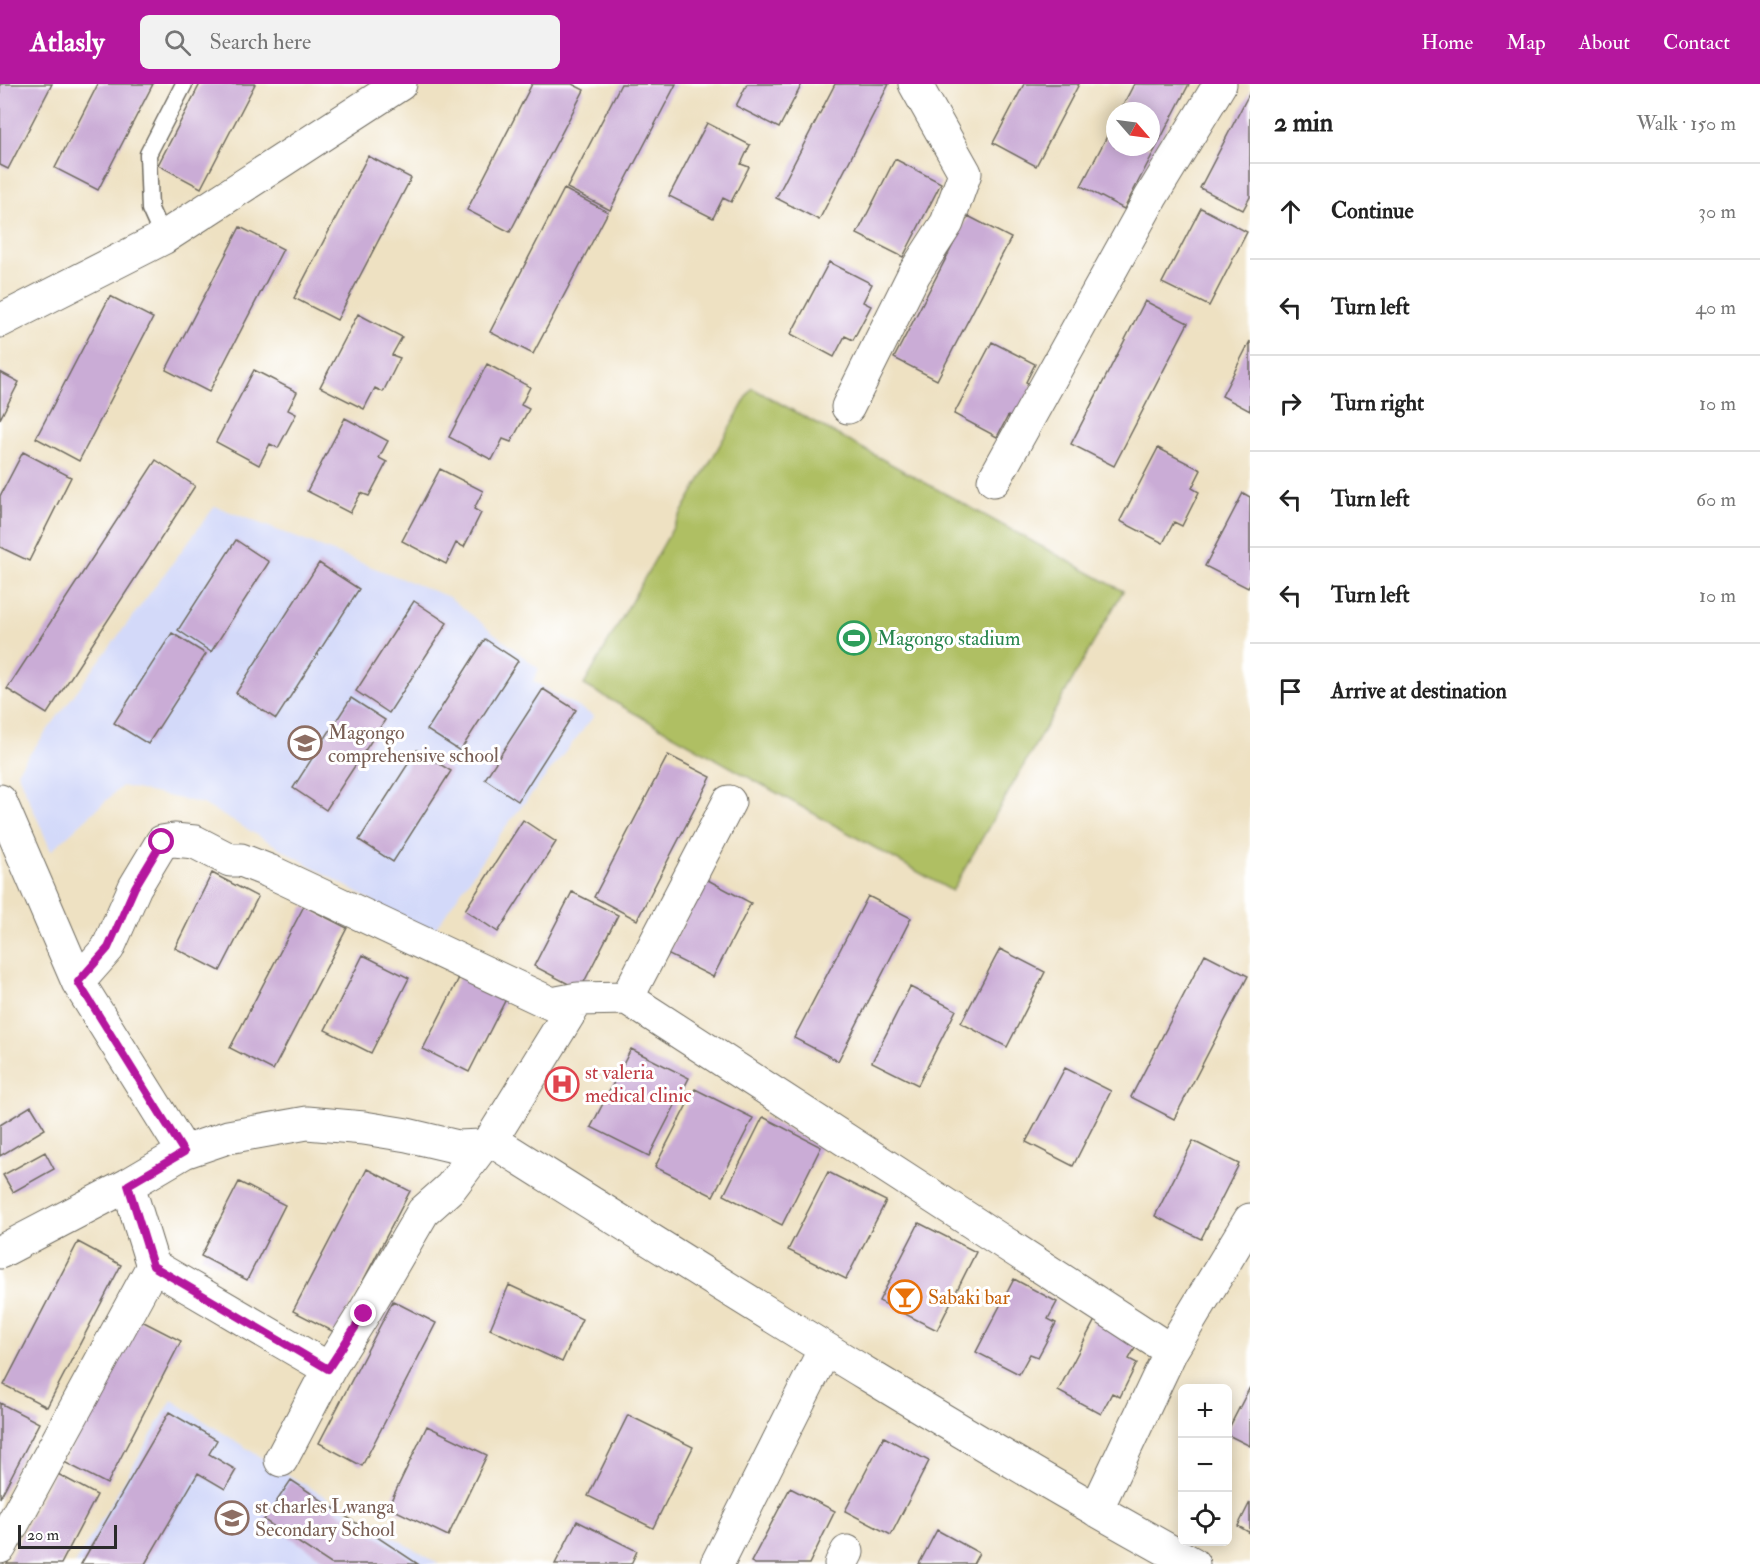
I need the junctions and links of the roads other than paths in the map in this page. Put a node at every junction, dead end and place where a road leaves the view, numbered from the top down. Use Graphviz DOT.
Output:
graph roads {
  1 [pos="184,84"];
  2 [pos="400,84"];
  3 [pos="915,84"];
  4 [pos="1220,84"];
  5 [pos="162,238"];
  6 [pos="0,321"];
  7 [pos="848,407"];
  8 [pos="994,480"];
  9 [pos="0,801"];
  10 [pos="729,802"];
  11 [pos="78,982"];
  12 [pos="627,998"];
  13 [pos="578,999"];
  14 [pos="486,1143"];
  15 [pos="184,1152"];
  16 [pos="128,1185"];
  17 [pos="1250,1220"];
  18 [pos="0,1252"];
  19 [pos="153,1266"];
  20 [pos="825,1349"];
  21 [pos="1171,1351"];
  22 [pos="328,1369"];
  23 [pos="281,1460"];
  24 [pos="1096,1510"];
  25 [pos="0,1547"];
  26 [pos="717,1564"];
  27 [pos="1193,1564"];
  1 -- 5 [label="lane"];
  2 -- 5 [label="street"];
  3 -- 7 [label="street"];
  4 -- 8 [label="street"];
  5 -- 6 [label="street"];
  9 -- 11 [label="street"];
  10 -- 12 [label="street"];
  11 -- 13 [label="street"];
  11 -- 15 [label="street"];
  12 -- 13 [label="street"];
  12 -- 21 [label="street"];
  13 -- 14 [label="street"];
  14 -- 15 [label="street"];
  14 -- 20 [label="street"];
  14 -- 22 [label="street"];
  15 -- 16 [label="street"];
  16 -- 18 [label="street"];
  16 -- 19 [label="street"];
  17 -- 21 [label="street"];
  19 -- 22 [label="street"];
  19 -- 25 [label="street"];
  20 -- 24 [label="street"];
  20 -- 26 [label="street"];
  21 -- 24 [label="street"];
  22 -- 23 [label="street"];
  24 -- 27 [label="street"];
}
